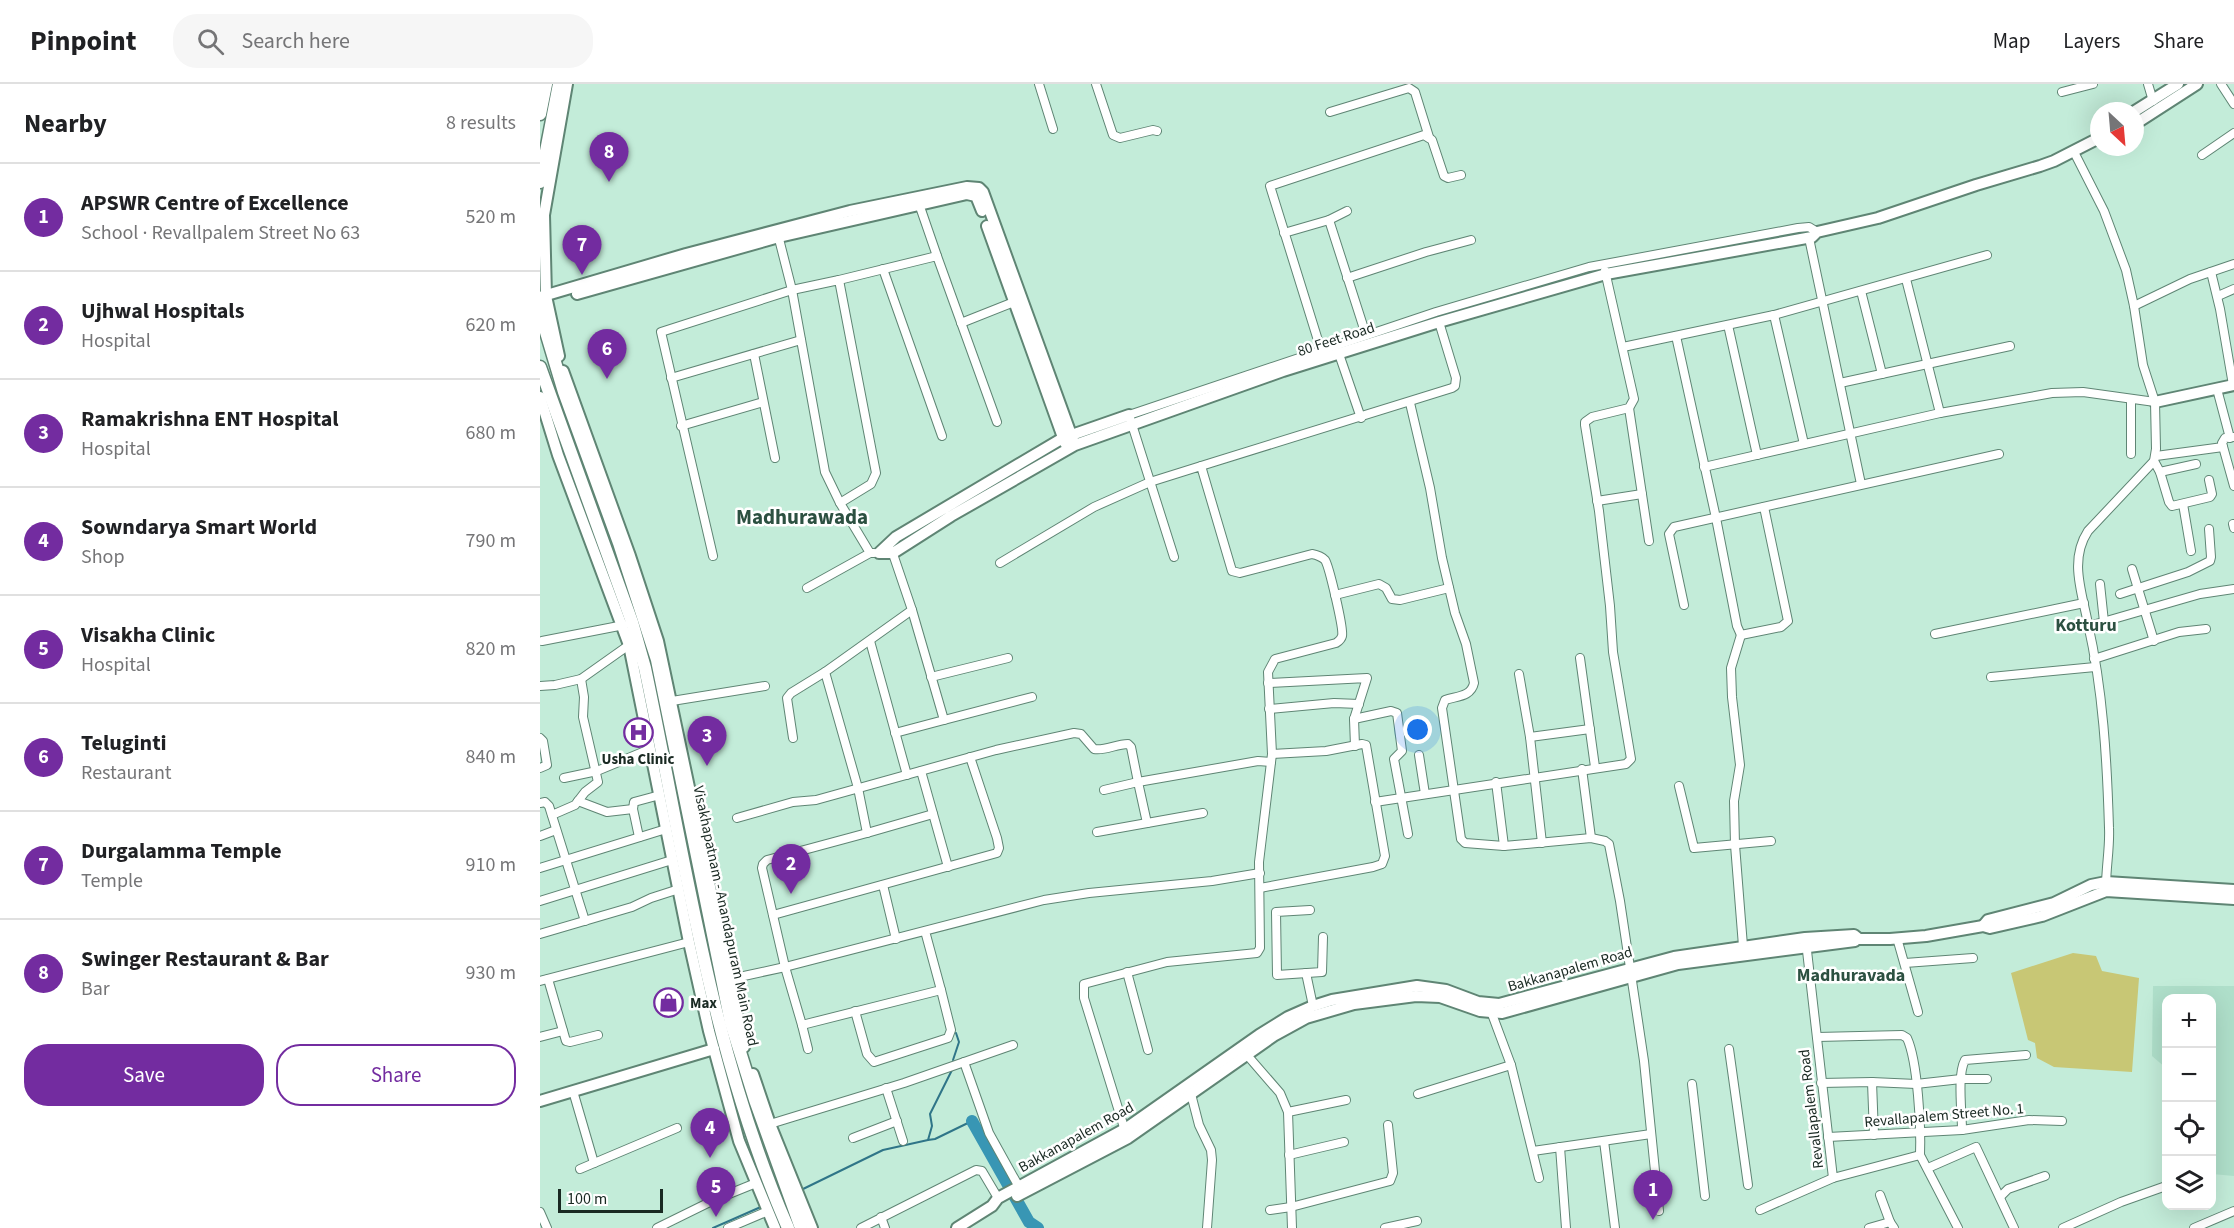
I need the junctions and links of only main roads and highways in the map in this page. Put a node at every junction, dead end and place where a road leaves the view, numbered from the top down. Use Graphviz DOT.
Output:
graph roads {
  1 [pos="546,84"];
  2 [pos="559,84"];
  3 [pos="540,114"];
  4 [pos="540,183"];
  5 [pos="543,300"];
  6 [pos="540,367"];
  7 [pos="788,1228"];
  8 [pos="801,1228"];
  1 -- 3 [label="main road"];
  2 -- 4 [label="main road"];
  5 -- 8 [label="main road, Visakhapatnam - Anandapuram Main Road"];
  6 -- 7 [label="main road, Visakhapatnam - Anandapuram Main Road"];
}
